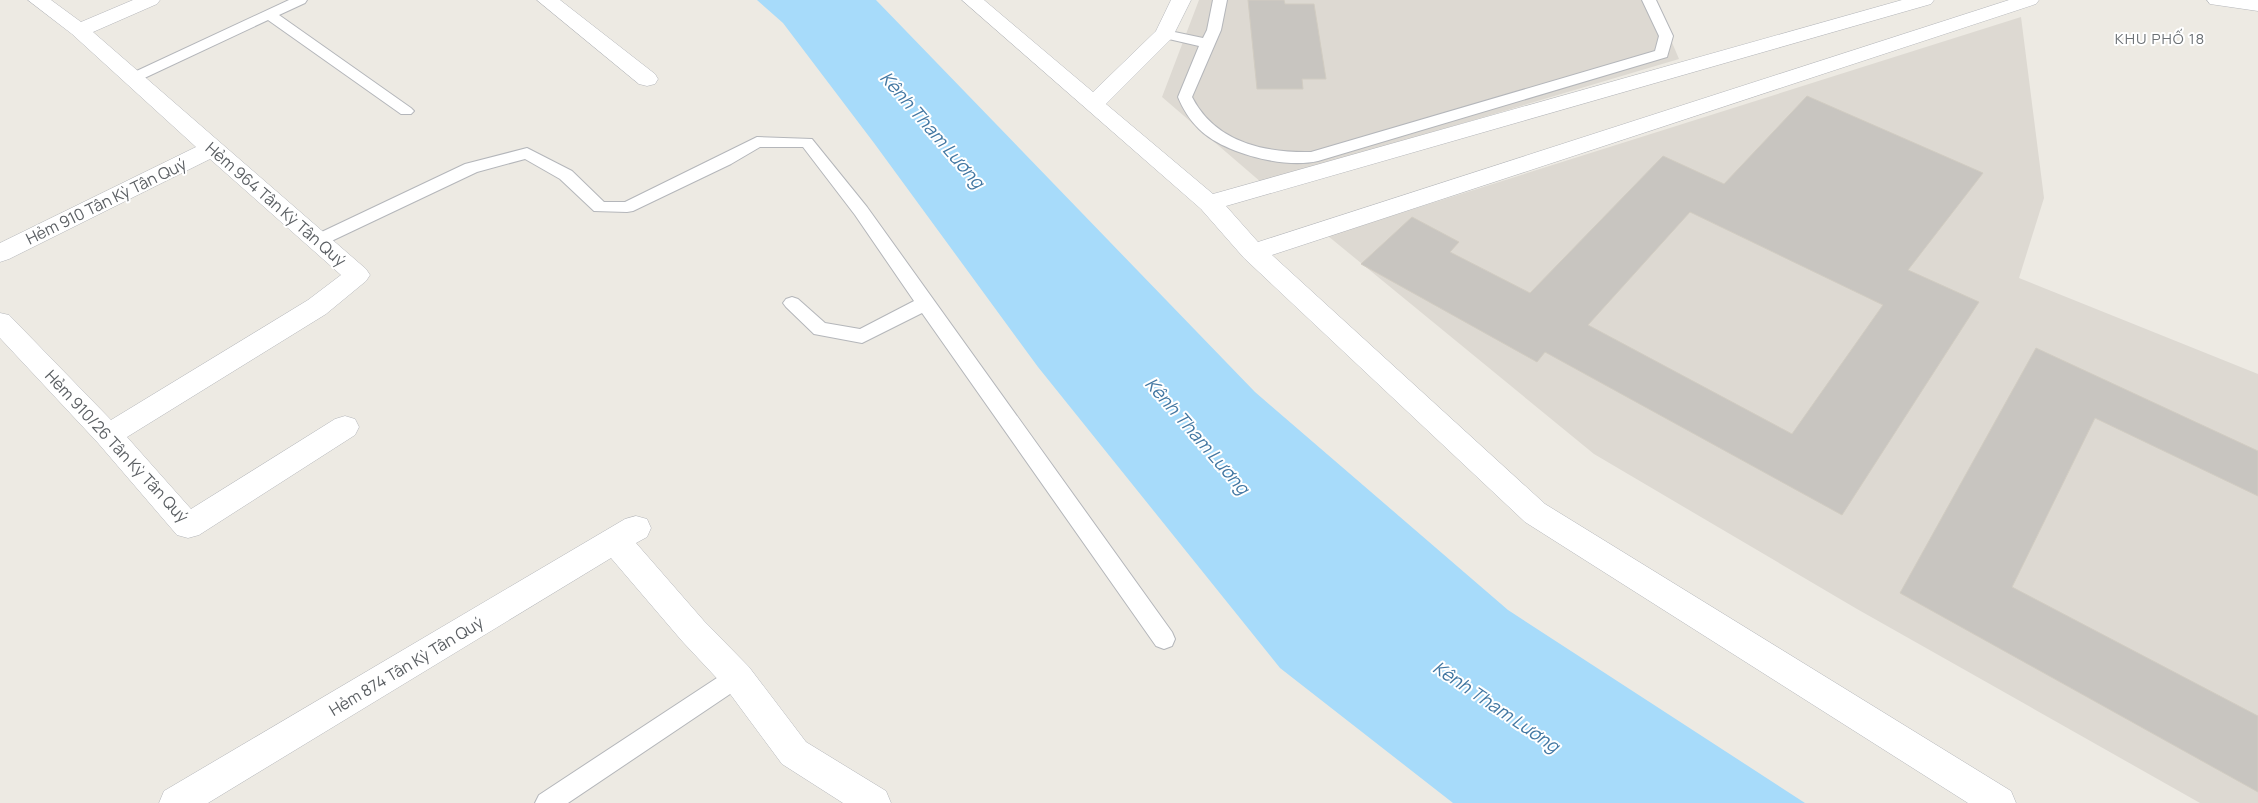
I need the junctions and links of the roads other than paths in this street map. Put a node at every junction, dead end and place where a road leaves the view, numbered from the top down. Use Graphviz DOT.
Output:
graph roads {
  1 [pos="38,0"];
  2 [pos="150,0"];
  3 [pos="300,0"];
  4 [pos="547,0"];
  5 [pos="972,0"];
  6 [pos="1182,0"];
  7 [pos="1220,0"];
  8 [pos="1649,0"];
  9 [pos="2030,0"];
  10 [pos="2217,0"];
  11 [pos="1917,2"];
  12 [pos="2258,5"];
  13 [pos="269,14"];
  14 [pos="1946,26"];
  15 [pos="79,30"];
  16 [pos="1165,34"];
  17 [pos="1207,42"];
  18 [pos="133,78"];
  19 [pos="647,79"];
  20 [pos="1093,104"];
  21 [pos="406,111"];
  22 [pos="212,149"];
  23 [pos="1209,203"];
  24 [pos="317,240"];
  25 [pos="1253,252"];
  26 [pos="0,253"];
  27 [pos="792,303"];
  28 [pos="926,303"];
  29 [pos="0,322"];
  30 [pos="345,426"];
  31 [pos="108,435"];
  32 [pos="1164,639"];
  33 [pos="737,677"];
  34 [pos="176,803"];
  35 [pos="547,803"];
  36 [pos="874,803"];
  37 [pos="1999,803"];
  1 -- 15 [label="street, Hẻm 964 Tân Kỳ Tân Quý"];
  2 -- 15 [label="street"];
  3 -- 13 [label="lane"];
  4 -- 19 [label="street"];
  5 -- 20 [label="street"];
  6 -- 16 [label="street"];
  7 -- 17 [label="lane"];
  8 -- 17 [label="lane"];
  9 -- 14 [label="street"];
  10 -- 12 [label="street"];
  11 -- 14 [label="street"];
  11 -- 23 [label="street"];
  13 -- 18 [label="lane"];
  13 -- 21 [label="lane"];
  14 -- 25 [label="street"];
  15 -- 18 [label="street, Hẻm 964 Tân Kỳ Tân Quý"];
  16 -- 17 [label="lane"];
  16 -- 20 [label="street"];
  18 -- 22 [label="street, Hẻm 964 Tân Kỳ Tân Quý"];
  20 -- 23 [label="street"];
  22 -- 24 [label="street, Hẻm 964 Tân Kỳ Tân Quý"];
  22 -- 26 [label="street, Hẻm 910 Tân Kỳ Tân Quý"];
  23 -- 25 [label="street"];
  24 -- 28 [label="lane"];
  24 -- 31 [label="street, Hẻm 964 Tân Kỳ Tân Quý"];
  25 -- 37 [label="street"];
  27 -- 28 [label="lane"];
  28 -- 32 [label="lane"];
  29 -- 31 [label="street, Hẻm 910/26 Tân Kỳ Tân Quý"];
  30 -- 31 [label="street, Hẻm 910/26 Tân Kỳ Tân Quý"];
  33 -- 34 [label="street, Hẻm 874 Tân Kỳ Tân Quý"];
  33 -- 35 [label="lane"];
  33 -- 36 [label="street"];
}
